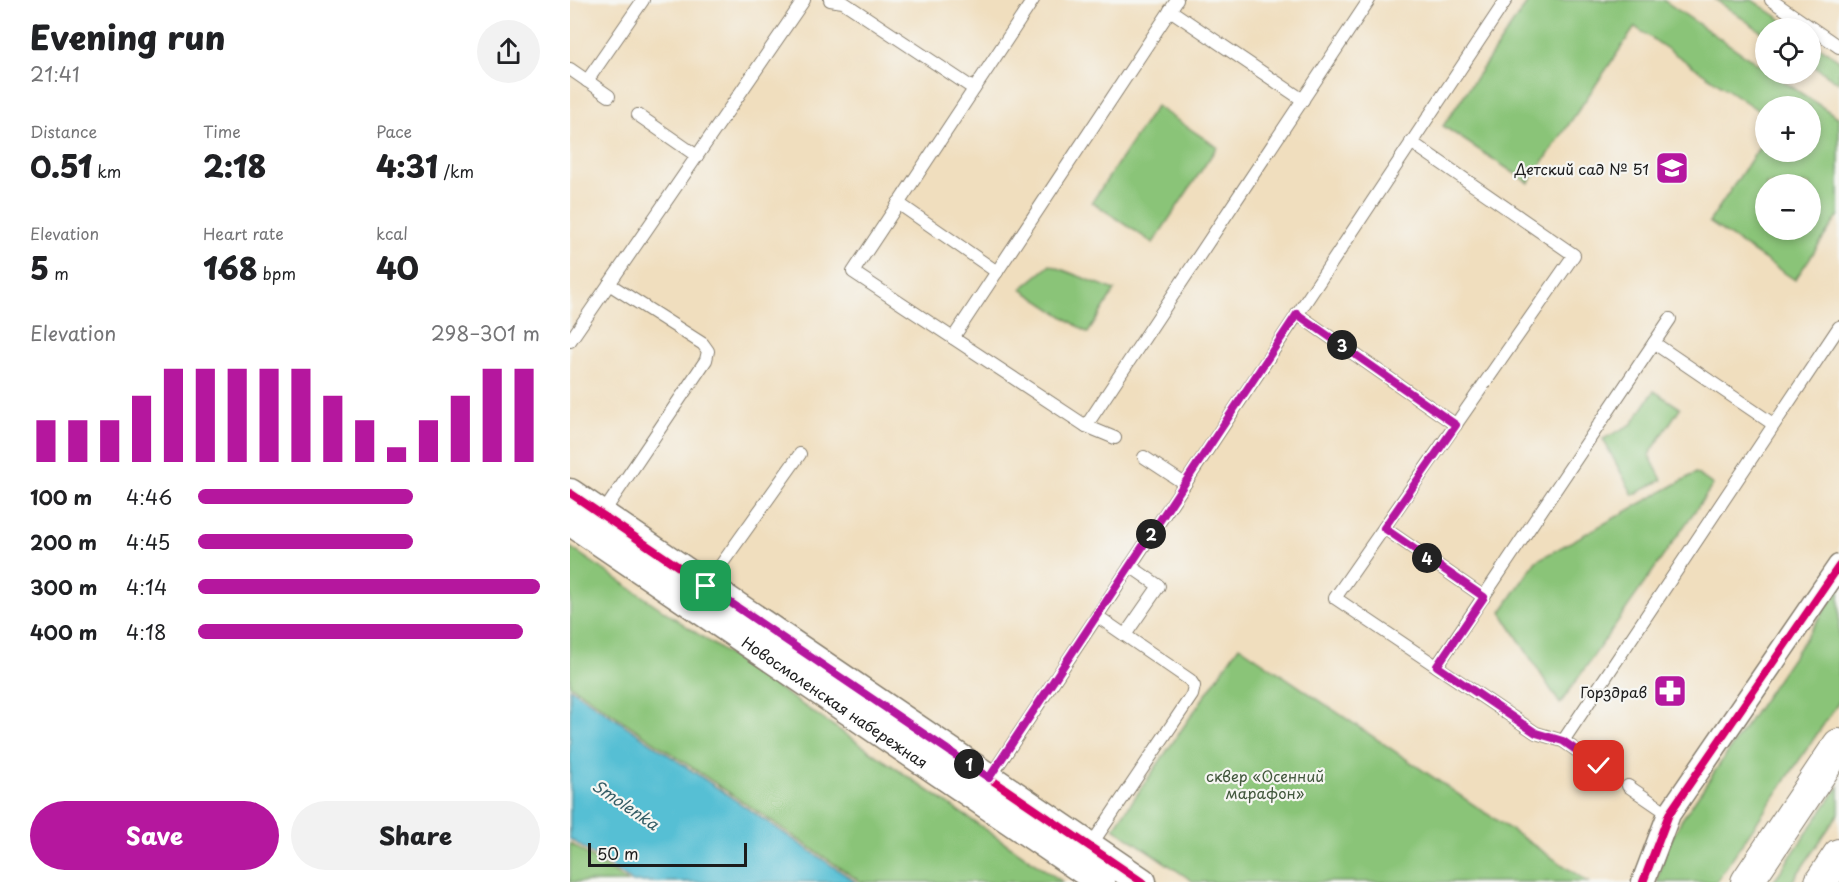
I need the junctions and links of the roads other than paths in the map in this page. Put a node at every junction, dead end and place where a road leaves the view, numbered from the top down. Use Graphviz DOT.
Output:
graph roads {
  1 [pos="643,0"];
  2 [pos="804,0"];
  3 [pos="830,0"];
  4 [pos="1033,0"];
  5 [pos="1369,0"];
  6 [pos="1506,0"];
  7 [pos="1771,0"];
  8 [pos="1174,5"];
  9 [pos="1839,47"];
  10 [pos="570,69"];
  11 [pos="587,81"];
  12 [pos="974,89"];
  13 [pos="609,96"];
  14 [pos="1303,100"];
  15 [pos="638,115"];
  16 [pos="1412,142"];
  17 [pos="697,156"];
  18 [pos="898,203"];
  19 [pos="996,272"];
  20 [pos="609,284"];
  21 [pos="1297,314"];
  22 [pos="1670,319"];
  23 [pos="1839,327"];
  24 [pos="953,338"];
  25 [pos="570,341"];
  26 [pos="1654,343"];
  27 [pos="1773,424"];
  28 [pos="1456,425"];
  29 [pos="1086,426"];
  30 [pos="1115,438"];
  31 [pos="800,454"];
  32 [pos="1144,457"];
  33 [pos="1185,484"];
  34 [pos="570,493"];
  35 [pos="587,523"];
  36 [pos="1384,528"];
  37 [pos="1130,566"];
  38 [pos="1839,567"];
  39 [pos="706,586"];
  40 [pos="1484,597"];
  41 [pos="1097,615"];
  42 [pos="1125,635"];
  43 [pos="1437,666"];
  44 [pos="1563,741"];
  45 [pos="1839,745"];
  46 [pos="1599,766"];
  47 [pos="1628,786"];
  48 [pos="983,788"];
  49 [pos="1669,814"];
  50 [pos="1839,855"];
  51 [pos="1083,856"];
  52 [pos="1101,882"];
  53 [pos="1142,882"];
  54 [pos="1643,882"];
  55 [pos="1747,882"];
  56 [pos="1821,882"];
  1 -- 11 [label="lane"];
  2 -- 17 [label="lane"];
  3 -- 12 [label="lane"];
  4 -- 12 [label="lane"];
  5 -- 14 [label="lane"];
  6 -- 16 [label="lane"];
  7 -- 9 [label="lane"];
  8 -- 14 [label="lane"];
  8 -- 19 [label="lane"];
  10 -- 11 [label="lane"];
  11 -- 13 [label="lane"];
  12 -- 18 [label="lane"];
  14 -- 29 [label="lane"];
  15 -- 17 [label="lane"];
  16 -- 21 [label="lane"];
  16 -- 28 [label="lane"];
  17 -- 20 [label="lane"];
  18 -- 19 [label="lane"];
  18 -- 24 [label="lane"];
  19 -- 24 [label="lane"];
  20 -- 25 [label="lane"];
  20 -- 35 [label="lane"];
  21 -- 28 [label="lane"];
  21 -- 33 [label="lane"];
  22 -- 26 [label="lane"];
  23 -- 27 [label="lane"];
  24 -- 29 [label="lane"];
  26 -- 27 [label="lane"];
  26 -- 40 [label="lane"];
  27 -- 44 [label="lane"];
  28 -- 36 [label="lane"];
  29 -- 30 [label="lane"];
  31 -- 39 [label="lane"];
  32 -- 33 [label="lane"];
  33 -- 37 [label="lane"];
  34 -- 35 [label="street, Новосмоленская набережная"];
  35 -- 39 [label="street, Новосмоленская набережная"];
  35 -- 48 [label="street, Новосмоленская набережная"];
  36 -- 40 [label="lane"];
  36 -- 43 [label="lane"];
  37 -- 41 [label="lane"];
  37 -- 42 [label="lane"];
  38 -- 49 [label="street"];
  39 -- 48 [label="street, Новосмоленская набережная"];
  40 -- 43 [label="lane"];
  41 -- 42 [label="lane"];
  41 -- 48 [label="lane"];
  42 -- 51 [label="lane"];
  43 -- 44 [label="lane"];
  44 -- 46 [label="lane"];
  45 -- 55 [label="main road"];
  47 -- 49 [label="lane"];
  48 -- 51 [label="street, Новосмоленская набережная"];
  49 -- 54 [label="street"];
  50 -- 56 [label="main road"];
  51 -- 52 [label="street, Новосмоленская набережная"];
  51 -- 53 [label="street, Новосмоленская набережная"];
}
